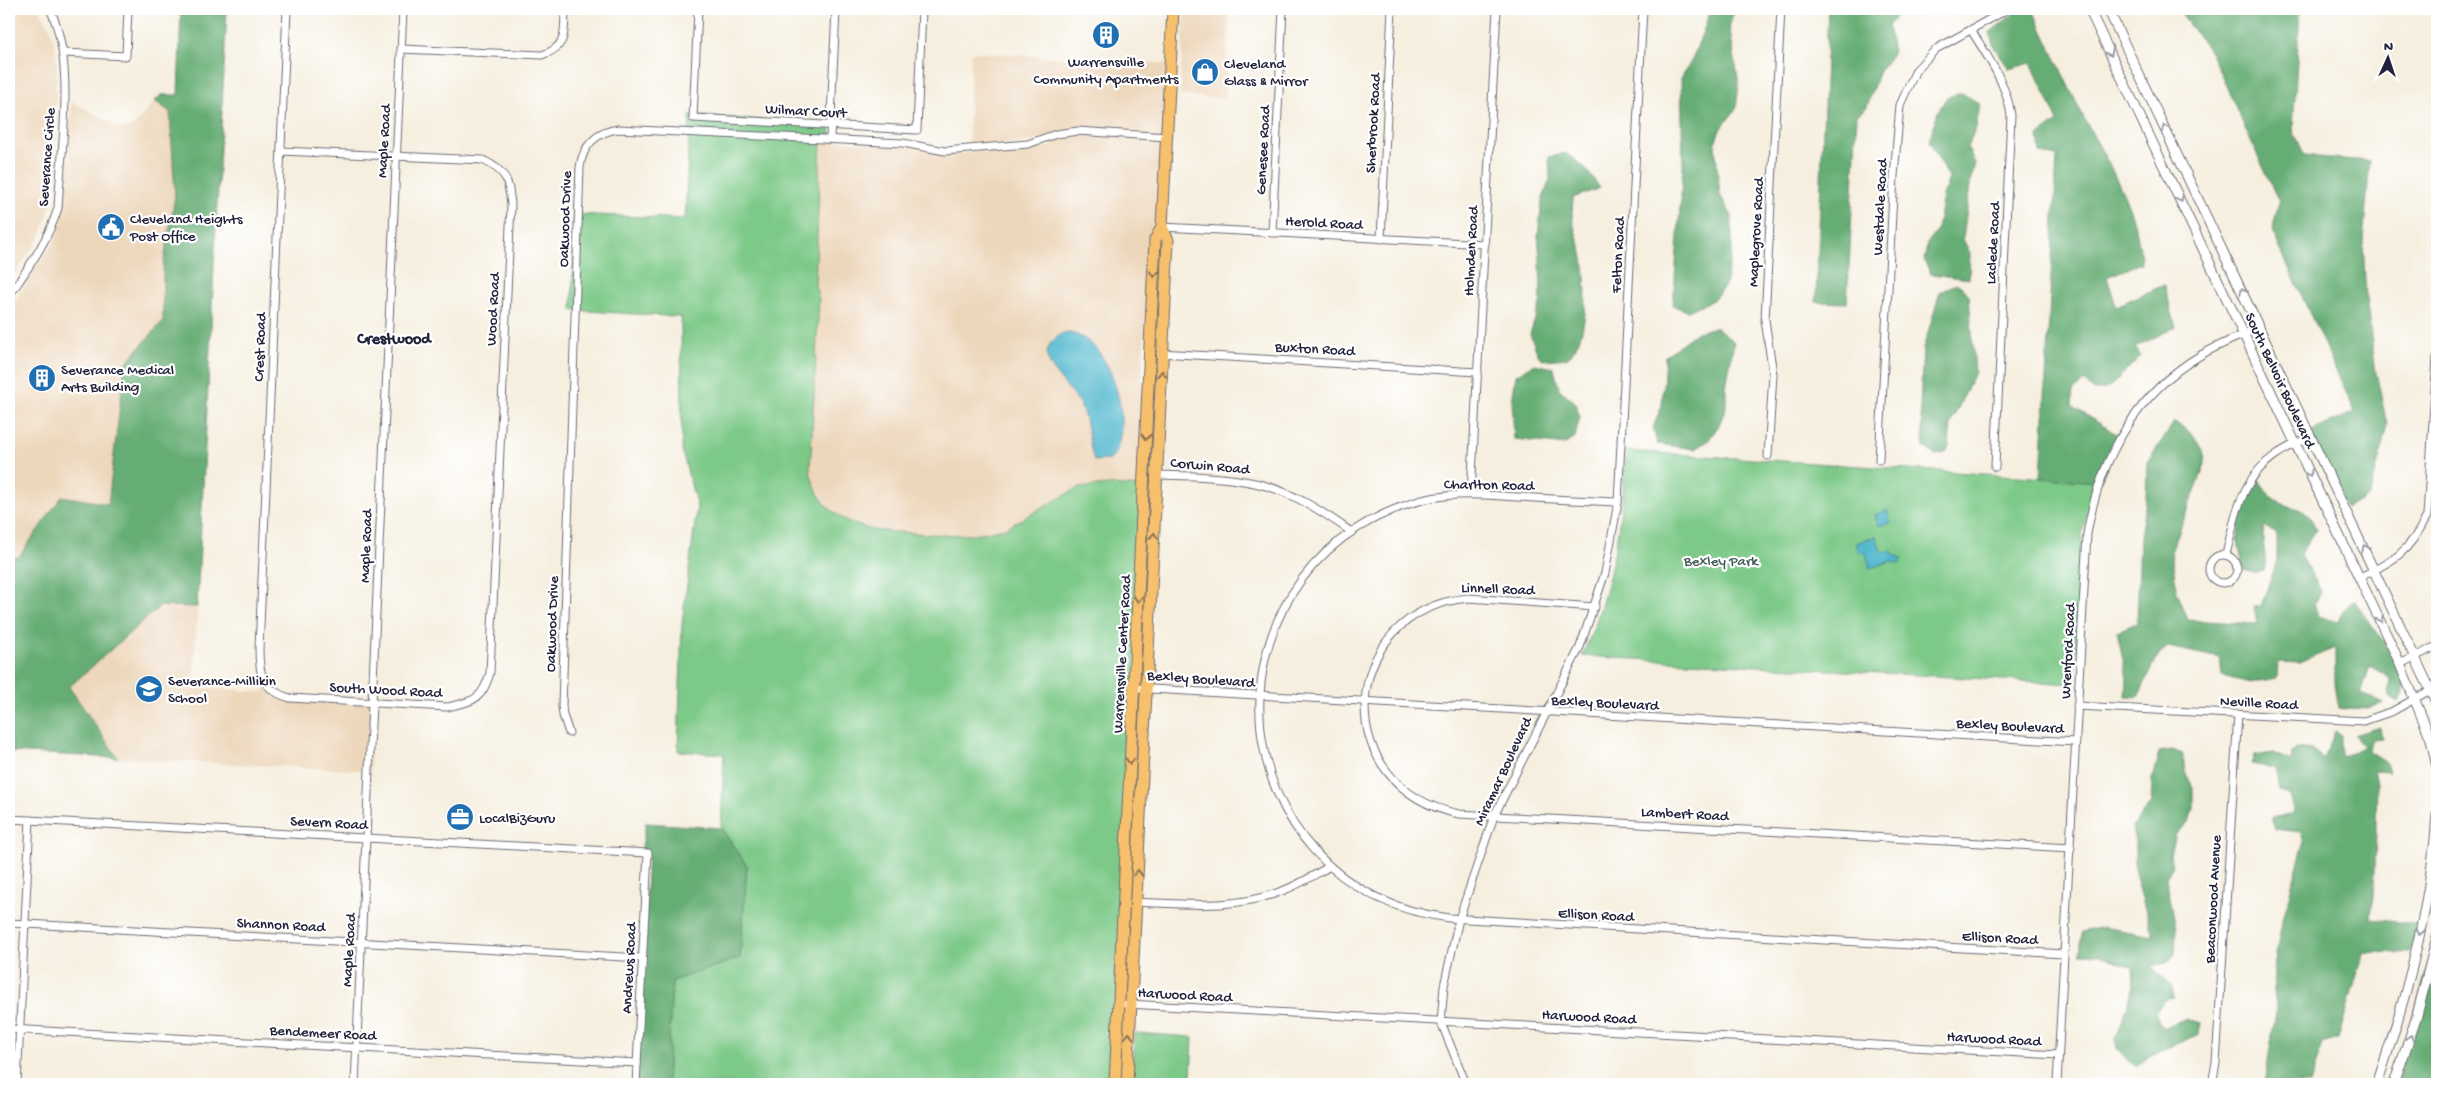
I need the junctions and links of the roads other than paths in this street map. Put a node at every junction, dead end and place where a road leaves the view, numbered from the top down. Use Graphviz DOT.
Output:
graph roads {
  1 [pos="50,9"];
  2 [pos="128,9"];
  3 [pos="288,9"];
  4 [pos="403,9"];
  5 [pos="566,9"];
  6 [pos="698,9"];
  7 [pos="836,9"];
  8 [pos="922,9"];
  9 [pos="1173,9"];
  10 [pos="1283,9"];
  11 [pos="1392,9"];
  12 [pos="1497,9"];
  13 [pos="1643,9"];
  14 [pos="1781,9"];
  15 [pos="2008,9"];
  16 [pos="2089,9"];
  17 [pos="2108,9"];
  18 [pos="1971,30"];
  19 [pos="401,49"];
  20 [pos="64,53"];
  21 [pos="831,126"];
  22 [pos="1167,137"];
  23 [pos="830,139"];
  24 [pos="281,151"];
  25 [pos="396,157"];
  26 [pos="1162,227"];
  27 [pos="1272,233"];
  28 [pos="1381,239"];
  29 [pos="1485,244"];
  30 [pos="9,296"];
  31 [pos="2260,327"];
  32 [pos="2244,335"];
  33 [pos="1150,353"];
  34 [pos="1163,353"];
  35 [pos="2437,357"];
  36 [pos="1478,372"];
  37 [pos="2312,437"];
  38 [pos="2295,443"];
  39 [pos="1768,456"];
  40 [pos="1879,460"];
  41 [pos="1996,467"];
  42 [pos="1144,474"];
  43 [pos="1157,475"];
  44 [pos="1470,494"];
  45 [pos="2434,495"];
  46 [pos="1618,502"];
  47 [pos="1350,531"];
  48 [pos="2226,555"];
  49 [pos="2376,569"];
  50 [pos="2360,577"];
  51 [pos="1595,607"];
  52 [pos="2437,646"];
  53 [pos="2416,656"];
  54 [pos="2400,664"];
  55 [pos="490,673"];
  56 [pos="267,685"];
  57 [pos="1134,688"];
  58 [pos="1146,688"];
  59 [pos="2432,689"];
  60 [pos="1261,696"];
  61 [pos="2416,698"];
  62 [pos="1364,700"];
  63 [pos="373,702"];
  64 [pos="2437,704"];
  65 [pos="2078,706"];
  66 [pos="1545,712"];
  67 [pos="2238,714"];
  68 [pos="570,733"];
  69 [pos="2076,742"];
  70 [pos="2437,767"];
  71 [pos="2437,815"];
  72 [pos="1494,816"];
  73 [pos="9,818"];
  74 [pos="30,820"];
  75 [pos="367,838"];
  76 [pos="2071,848"];
  77 [pos="648,853"];
  78 [pos="1330,866"];
  79 [pos="1124,901"];
  80 [pos="1136,902"];
  81 [pos="1459,920"];
  82 [pos="9,923"];
  83 [pos="25,924"];
  84 [pos="2437,937"];
  85 [pos="362,942"];
  86 [pos="2064,954"];
  87 [pos="642,958"];
  88 [pos="1125,1004"];
  89 [pos="1441,1022"];
  90 [pos="9,1029"];
  91 [pos="20,1030"];
  92 [pos="357,1047"];
  93 [pos="2058,1055"];
  94 [pos="637,1063"];
  95 [pos="18,1084"];
  96 [pos="355,1084"];
  97 [pos="636,1084"];
  98 [pos="1115,1084"];
  99 [pos="1127,1084"];
  100 [pos="1466,1084"];
  101 [pos="2057,1084"];
  102 [pos="2212,1084"];
  103 [pos="2377,1084"];
  104 [pos="2394,1084"];
  1 -- 20 [label="street, Severance Circle"];
  2 -- 20 [label="street"];
  3 -- 24 [label="street, Crest Road"];
  4 -- 19 [label="street, Maple Road"];
  5 -- 19 [label="street"];
  6 -- 21 [label="street, Wilmar Court"];
  7 -- 21 [label="street"];
  8 -- 21 [label="street, Wilmar Court"];
  9 -- 22 [label="main road, Warrensville Center Road"];
  10 -- 27 [label="street, Genesee Road"];
  11 -- 28 [label="street, Sherbrook Road"];
  12 -- 29 [label="street, Holmden Road"];
  13 -- 46 [label="street, Felton Road"];
  14 -- 39 [label="street, Maplegrove Road"];
  15 -- 18 [label="street, Westdale Road"];
  16 -- 32 [label="street, South Belvoir Boulevard, one-way"];
  31 -- 17 [label="street, South Belvoir Boulevard, one-way"];
  18 -- 40 [label="street, Westdale Road"];
  18 -- 41 [label="street, Laclede Road"];
  19 -- 25 [label="street, Maple Road"];
  20 -- 30 [label="street, Severance Circle"];
  21 -- 23 [label="street"];
  22 -- 23 [label="street, Oakwood Drive"];
  22 -- 26 [label="main road, Warrensville Center Road"];
  23 -- 68 [label="street, Oakwood Drive"];
  24 -- 25 [label="street, Wood Road"];
  24 -- 56 [label="street, Crest Road"];
  25 -- 55 [label="street, Wood Road"];
  25 -- 63 [label="street, Maple Road"];
  26 -- 27 [label="street, Herold Road"];
  26 -- 33 [label="main road, Warrensville Center Road, one-way"];
  26 -- 34 [label="main road, Warrensville Center Road"];
  27 -- 28 [label="street, Herold Road"];
  28 -- 29 [label="street, Herold Road"];
  29 -- 36 [label="street, Holmden Road"];
  31 -- 32 [label="street, Wrenford Road"];
  31 -- 37 [label="street, South Belvoir Boulevard"];
  32 -- 38 [label="street, South Belvoir Boulevard"];
  32 -- 65 [label="street, Wrenford Road"];
  33 -- 34 [label="street, Buxton Road"];
  33 -- 42 [label="main road, Warrensville Center Road, one-way"];
  34 -- 36 [label="street, Buxton Road"];
  43 -- 34 [label="main road, Warrensville Center Road, one-way"];
  35 -- 45 [label="street"];
  36 -- 44 [label="street, Holmden Road"];
  37 -- 38 [label="street"];
  49 -- 37 [label="street, South Belvoir Boulevard, one-way"];
  38 -- 48 [label="street"];
  38 -- 50 [label="street, South Belvoir Boulevard, one-way"];
  42 -- 43 [label="street, Corwin Road"];
  42 -- 57 [label="main road, Warrensville Center Road, one-way"];
  43 -- 47 [label="street, Corwin Road"];
  58 -- 43 [label="main road, Warrensville Center Road, one-way"];
  44 -- 46 [label="street, Charlton Road"];
  44 -- 47 [label="street, Charlton Road"];
  45 -- 49 [label="street"];
  46 -- 51 [label="street, Miramar Boulevard"];
  47 -- 60 [label="street, Charlton Road"];
  48 -- 48 [label="street"];
  49 -- 50 [label="street"];
  49 -- 53 [label="street, South Belvoir Boulevard"];
  50 -- 54 [label="street, South Belvoir Boulevard, one-way"];
  51 -- 62 [label="street, Linnell Road"];
  51 -- 66 [label="street, Miramar Boulevard"];
  52 -- 53 [label="street"];
  53 -- 54 [label="street"];
  53 -- 59 [label="street, South Belvoir Boulevard"];
  54 -- 61 [label="street, South Belvoir Boulevard"];
  55 -- 63 [label="street, South Wood Road"];
  56 -- 63 [label="street, South Wood Road"];
  57 -- 58 [label="street, Bexley Boulevard"];
  57 -- 79 [label="main road, Warrensville Center Road, one-way"];
  58 -- 60 [label="street, Bexley Boulevard"];
  80 -- 58 [label="main road, Warrensville Center Road, one-way"];
  59 -- 61 [label="street, Neville Road"];
  59 -- 64 [label="street, South Belvoir Boulevard"];
  60 -- 62 [label="street, Bexley Boulevard"];
  60 -- 78 [label="street, Ellison Road"];
  61 -- 67 [label="street, Neville Road"];
  61 -- 70 [label="street, South Belvoir Boulevard"];
  62 -- 66 [label="street, Bexley Boulevard"];
  62 -- 72 [label="street, Lambert Road"];
  63 -- 75 [label="street, Maple Road"];
  65 -- 67 [label="street, Neville Road"];
  65 -- 69 [label="street, Wrenford Road"];
  66 -- 69 [label="street, Bexley Boulevard"];
  66 -- 72 [label="street, Miramar Boulevard"];
  67 -- 102 [label="street, Beaconwood Avenue"];
  69 -- 76 [label="street, Wrenford Road"];
  71 -- 103 [label="street, one-way"];
  72 -- 76 [label="street, Lambert Road"];
  72 -- 81 [label="street, Miramar Boulevard"];
  73 -- 74 [label="street, Severn Road"];
  74 -- 75 [label="street, Severn Road"];
  74 -- 83 [label="street"];
  75 -- 77 [label="street, Severn Road"];
  75 -- 85 [label="street, Maple Road"];
  76 -- 86 [label="street, Wrenford Road"];
  77 -- 87 [label="street, Andrews Road"];
  78 -- 80 [label="street"];
  78 -- 81 [label="street, Ellison Road"];
  79 -- 80 [label="street"];
  79 -- 88 [label="main road, Warrensville Center Road"];
  80 -- 88 [label="main road, Warrensville Center Road"];
  81 -- 86 [label="street, Ellison Road"];
  81 -- 89 [label="street, Miramar Boulevard"];
  82 -- 83 [label="street, Shannon Road"];
  83 -- 85 [label="street, Shannon Road"];
  83 -- 91 [label="street"];
  104 -- 84 [label="street, one-way"];
  85 -- 87 [label="street, Shannon Road"];
  85 -- 92 [label="street, Maple Road"];
  86 -- 93 [label="street, Wrenford Road"];
  87 -- 94 [label="street, Andrews Road"];
  88 -- 89 [label="street, Harwood Road"];
  88 -- 98 [label="main road, Warrensville Center Road"];
  99 -- 88 [label="main road, Warrensville Center Road, one-way"];
  89 -- 93 [label="street, Harwood Road"];
  89 -- 100 [label="street, Miramar Boulevard"];
  90 -- 91 [label="street, Bendemeer Road"];
  91 -- 92 [label="street, Bendemeer Road"];
  91 -- 95 [label="street"];
  92 -- 94 [label="street, Bendemeer Road"];
  92 -- 96 [label="street, Maple Road"];
  93 -- 101 [label="street, Wrenford Road"];
  94 -- 97 [label="street, Andrews Road"];
}
